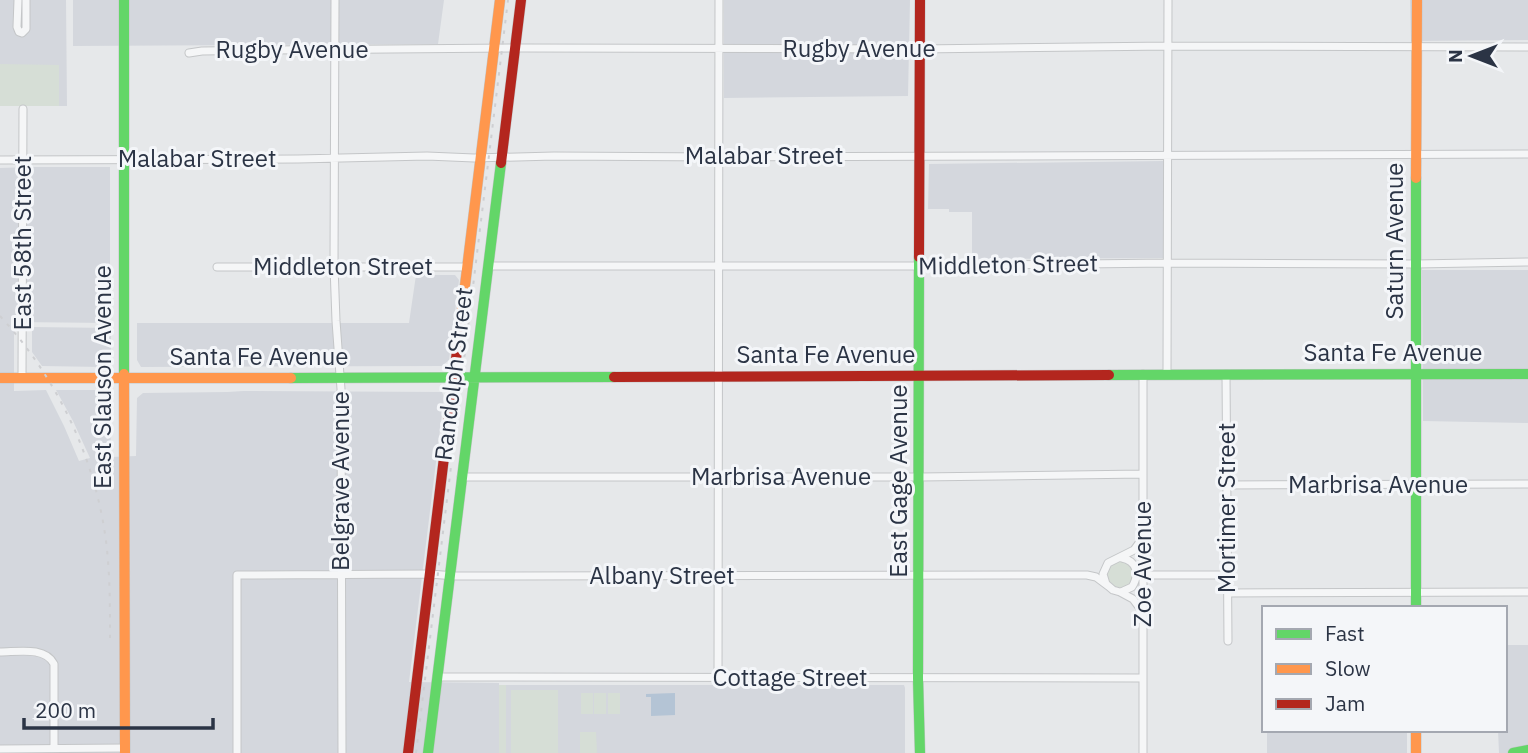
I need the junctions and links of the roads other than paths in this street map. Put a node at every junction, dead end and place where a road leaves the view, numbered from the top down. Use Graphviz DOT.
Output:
graph roads {
  1 [pos="18,0"];
  2 [pos="26,0"];
  3 [pos="124,0"];
  4 [pos="335,0"];
  5 [pos="500,0"];
  6 [pos="521,0"];
  7 [pos="719,0"];
  8 [pos="920,0"];
  9 [pos="1168,0"];
  10 [pos="1417,0"];
  11 [pos="1169,46"];
  12 [pos="1528,47"];
  13 [pos="515,48"];
  14 [pos="1417,48"];
  15 [pos="494,49"];
  16 [pos="719,49"];
  17 [pos="920,49"];
  18 [pos="335,50"];
  19 [pos="189,53"];
  20 [pos="23,109"];
  21 [pos="1528,153"];
  22 [pos="1416,154"];
  23 [pos="920,155"];
  24 [pos="1168,155"];
  25 [pos="719,157"];
  26 [pos="480,158"];
  27 [pos="502,158"];
  28 [pos="334,159"];
  29 [pos="0,160"];
  30 [pos="23,160"];
  31 [pos="124,160"];
  32 [pos="1528,262"];
  33 [pos="1168,263"];
  34 [pos="1416,264"];
  35 [pos="489,265"];
  36 [pos="719,265"];
  37 [pos="334,266"];
  38 [pos="920,266"];
  39 [pos="217,267"];
  40 [pos="468,267"];
  41 [pos="1143,374"];
  42 [pos="1167,374"];
  43 [pos="1226,374"];
  44 [pos="1415,374"];
  45 [pos="1528,374"];
  46 [pos="719,376"];
  47 [pos="920,376"];
  48 [pos="124,377"];
  49 [pos="453,377"];
  50 [pos="475,377"];
  51 [pos="0,378"];
  52 [pos="22,378"];
  53 [pos="340,378"];
  54 [pos="1143,474"];
  55 [pos="461,477"];
  56 [pos="920,477"];
  57 [pos="719,478"];
  58 [pos="1528,484"];
  59 [pos="1227,485"];
  60 [pos="1417,485"];
  61 [pos="1143,538"];
  62 [pos="1121,557"];
  63 [pos="1108,563"];
  64 [pos="341,574"];
  65 [pos="429,574"];
  66 [pos="1087,575"];
  67 [pos="1140,575"];
  68 [pos="1228,575"];
  69 [pos="449,576"];
  70 [pos="719,576"];
  71 [pos="919,576"];
  72 [pos="1108,586"];
  73 [pos="1120,592"];
  74 [pos="1528,592"];
  75 [pos="1228,593"];
  76 [pos="1416,594"];
  77 [pos="1416,606"];
  78 [pos="1143,612"];
  79 [pos="1228,641"];
  80 [pos="0,652"];
  81 [pos="437,677"];
  82 [pos="719,678"];
  83 [pos="918,678"];
  84 [pos="1143,678"];
  85 [pos="1416,732"];
  86 [pos="54,748"];
  87 [pos="0,749"];
  88 [pos="125,750"];
  89 [pos="1528,750"];
  90 [pos="237,753"];
  91 [pos="342,753"];
  92 [pos="408,753"];
  93 [pos="428,753"];
  94 [pos="920,753"];
  95 [pos="1143,753"];
  96 [pos="1416,753"];
  97 [pos="1513,753"];
  1 -- 2 [label="street"];
  3 -- 31 [label="main road, East Slauson Avenue"];
  4 -- 18 [label="street, Belgrave Avenue"];
  5 -- 15 [label="main road, Randolph Street"];
  6 -- 13 [label="main road, Randolph Street"];
  7 -- 16 [label="street"];
  8 -- 17 [label="main road, East Gage Avenue"];
  9 -- 11 [label="street"];
  10 -- 14 [label="main road, Saturn Avenue"];
  11 -- 14 [label="street, Rugby Avenue"];
  11 -- 17 [label="street, Rugby Avenue"];
  11 -- 24 [label="street"];
  12 -- 14 [label="street, Rugby Avenue"];
  13 -- 15 [label="street, Rugby Avenue"];
  13 -- 16 [label="street, Rugby Avenue"];
  13 -- 27 [label="main road, Randolph Street"];
  14 -- 22 [label="main road, Saturn Avenue"];
  15 -- 18 [label="street, Rugby Avenue"];
  15 -- 26 [label="main road, Randolph Street"];
  16 -- 17 [label="street, Rugby Avenue"];
  16 -- 25 [label="street"];
  17 -- 23 [label="main road, East Gage Avenue"];
  18 -- 19 [label="street, Rugby Avenue"];
  18 -- 28 [label="street, Belgrave Avenue"];
  20 -- 30 [label="street, East 58th Street"];
  21 -- 22 [label="street, Malabar Street"];
  22 -- 24 [label="street, Malabar Street"];
  22 -- 34 [label="main road, Saturn Avenue"];
  23 -- 24 [label="street, Malabar Street"];
  23 -- 25 [label="street, Malabar Street"];
  23 -- 38 [label="main road, East Gage Avenue"];
  24 -- 33 [label="street"];
  25 -- 27 [label="street, Malabar Street"];
  25 -- 36 [label="street"];
  26 -- 27 [label="street, Malabar Street"];
  26 -- 28 [label="street, Malabar Street"];
  26 -- 40 [label="main road, Randolph Street"];
  27 -- 35 [label="main road, Randolph Street"];
  28 -- 31 [label="street, Malabar Street"];
  28 -- 37 [label="street, Belgrave Avenue"];
  29 -- 30 [label="street, Malabar Street"];
  30 -- 31 [label="street, Malabar Street"];
  30 -- 52 [label="street, East 58th Street"];
  31 -- 48 [label="main road, East Slauson Avenue"];
  32 -- 34 [label="street, Middleton Street"];
  33 -- 34 [label="street, Middleton Street"];
  33 -- 38 [label="street, Middleton Street"];
  33 -- 42 [label="street"];
  34 -- 44 [label="main road, Saturn Avenue"];
  35 -- 36 [label="street, Middleton Street"];
  35 -- 50 [label="main road, Randolph Street"];
  36 -- 38 [label="street, Middleton Street"];
  36 -- 46 [label="street"];
  37 -- 39 [label="street, Middleton Street"];
  37 -- 40 [label="street, Middleton Street"];
  37 -- 53 [label="street, Belgrave Avenue"];
  38 -- 47 [label="main road, East Gage Avenue"];
  40 -- 49 [label="main road, Randolph Street"];
  41 -- 42 [label="main road, Santa Fe Avenue"];
  41 -- 47 [label="main road, Santa Fe Avenue"];
  41 -- 54 [label="street, Zoe Avenue"];
  42 -- 43 [label="main road, Santa Fe Avenue"];
  43 -- 44 [label="main road, Santa Fe Avenue"];
  43 -- 59 [label="street, Mortimer Street"];
  44 -- 45 [label="main road, Santa Fe Avenue"];
  44 -- 60 [label="main road, Saturn Avenue"];
  46 -- 47 [label="main road, Santa Fe Avenue"];
  46 -- 50 [label="main road, Santa Fe Avenue"];
  46 -- 57 [label="street"];
  47 -- 56 [label="main road, East Gage Avenue"];
  48 -- 52 [label="main road, Santa Fe Avenue"];
  48 -- 53 [label="main road, Santa Fe Avenue"];
  48 -- 88 [label="main road, East Slauson Avenue"];
  49 -- 50 [label="main road, Santa Fe Avenue"];
  49 -- 53 [label="main road, Santa Fe Avenue"];
  49 -- 65 [label="main road, Randolph Street"];
  50 -- 55 [label="main road, Randolph Street"];
  51 -- 52 [label="main road, Santa Fe Avenue"];
  53 -- 64 [label="street, Belgrave Avenue"];
  54 -- 56 [label="street, Marbrisa Avenue"];
  54 -- 61 [label="street, Zoe Avenue"];
  55 -- 57 [label="street, Marbrisa Avenue"];
  55 -- 69 [label="main road, Randolph Street"];
  56 -- 57 [label="street, Marbrisa Avenue"];
  56 -- 71 [label="main road, East Gage Avenue"];
  57 -- 70 [label="street"];
  58 -- 60 [label="street, Marbrisa Avenue"];
  59 -- 60 [label="street, Marbrisa Avenue"];
  59 -- 68 [label="street, Mortimer Street"];
  60 -- 76 [label="main road, Saturn Avenue"];
  61 -- 62 [label="street, Albany Street"];
  61 -- 67 [label="street, Zoe Avenue"];
  62 -- 63 [label="street, Albany Street"];
  62 -- 67 [label="street"];
  63 -- 66 [label="street, Albany Street"];
  63 -- 72 [label="street"];
  64 -- 65 [label="street, Albany Street"];
  64 -- 90 [label="street, Albany Street"];
  64 -- 91 [label="street, Belgrave Avenue"];
  65 -- 69 [label="street, Albany Street"];
  65 -- 92 [label="main road, Randolph Street"];
  66 -- 71 [label="street, Albany Street"];
  66 -- 72 [label="street, Albany Street"];
  67 -- 68 [label="street"];
  67 -- 73 [label="street"];
  67 -- 78 [label="street, Zoe Avenue"];
  68 -- 75 [label="street, Mortimer Street"];
  69 -- 70 [label="street, Albany Street"];
  69 -- 81 [label="main road, Randolph Street"];
  70 -- 71 [label="street, Albany Street"];
  70 -- 82 [label="street"];
  71 -- 83 [label="main road, East Gage Avenue"];
  72 -- 73 [label="street, Albany Street"];
  73 -- 78 [label="street, Albany Street"];
  74 -- 76 [label="street"];
  75 -- 76 [label="street"];
  75 -- 79 [label="street, Mortimer Street"];
  76 -- 77 [label="main road, Saturn Avenue"];
  78 -- 84 [label="street, Zoe Avenue"];
  80 -- 86 [label="street"];
  81 -- 82 [label="street, Cottage Street"];
  81 -- 93 [label="main road, Randolph Street"];
  82 -- 83 [label="street, Cottage Street"];
  83 -- 84 [label="street, Cottage Street"];
  83 -- 94 [label="main road, East Gage Avenue"];
  84 -- 95 [label="street, Zoe Avenue"];
  85 -- 96 [label="main road"];
  86 -- 87 [label="street"];
  86 -- 88 [label="street"];
  89 -- 97 [label="main road"];
}
